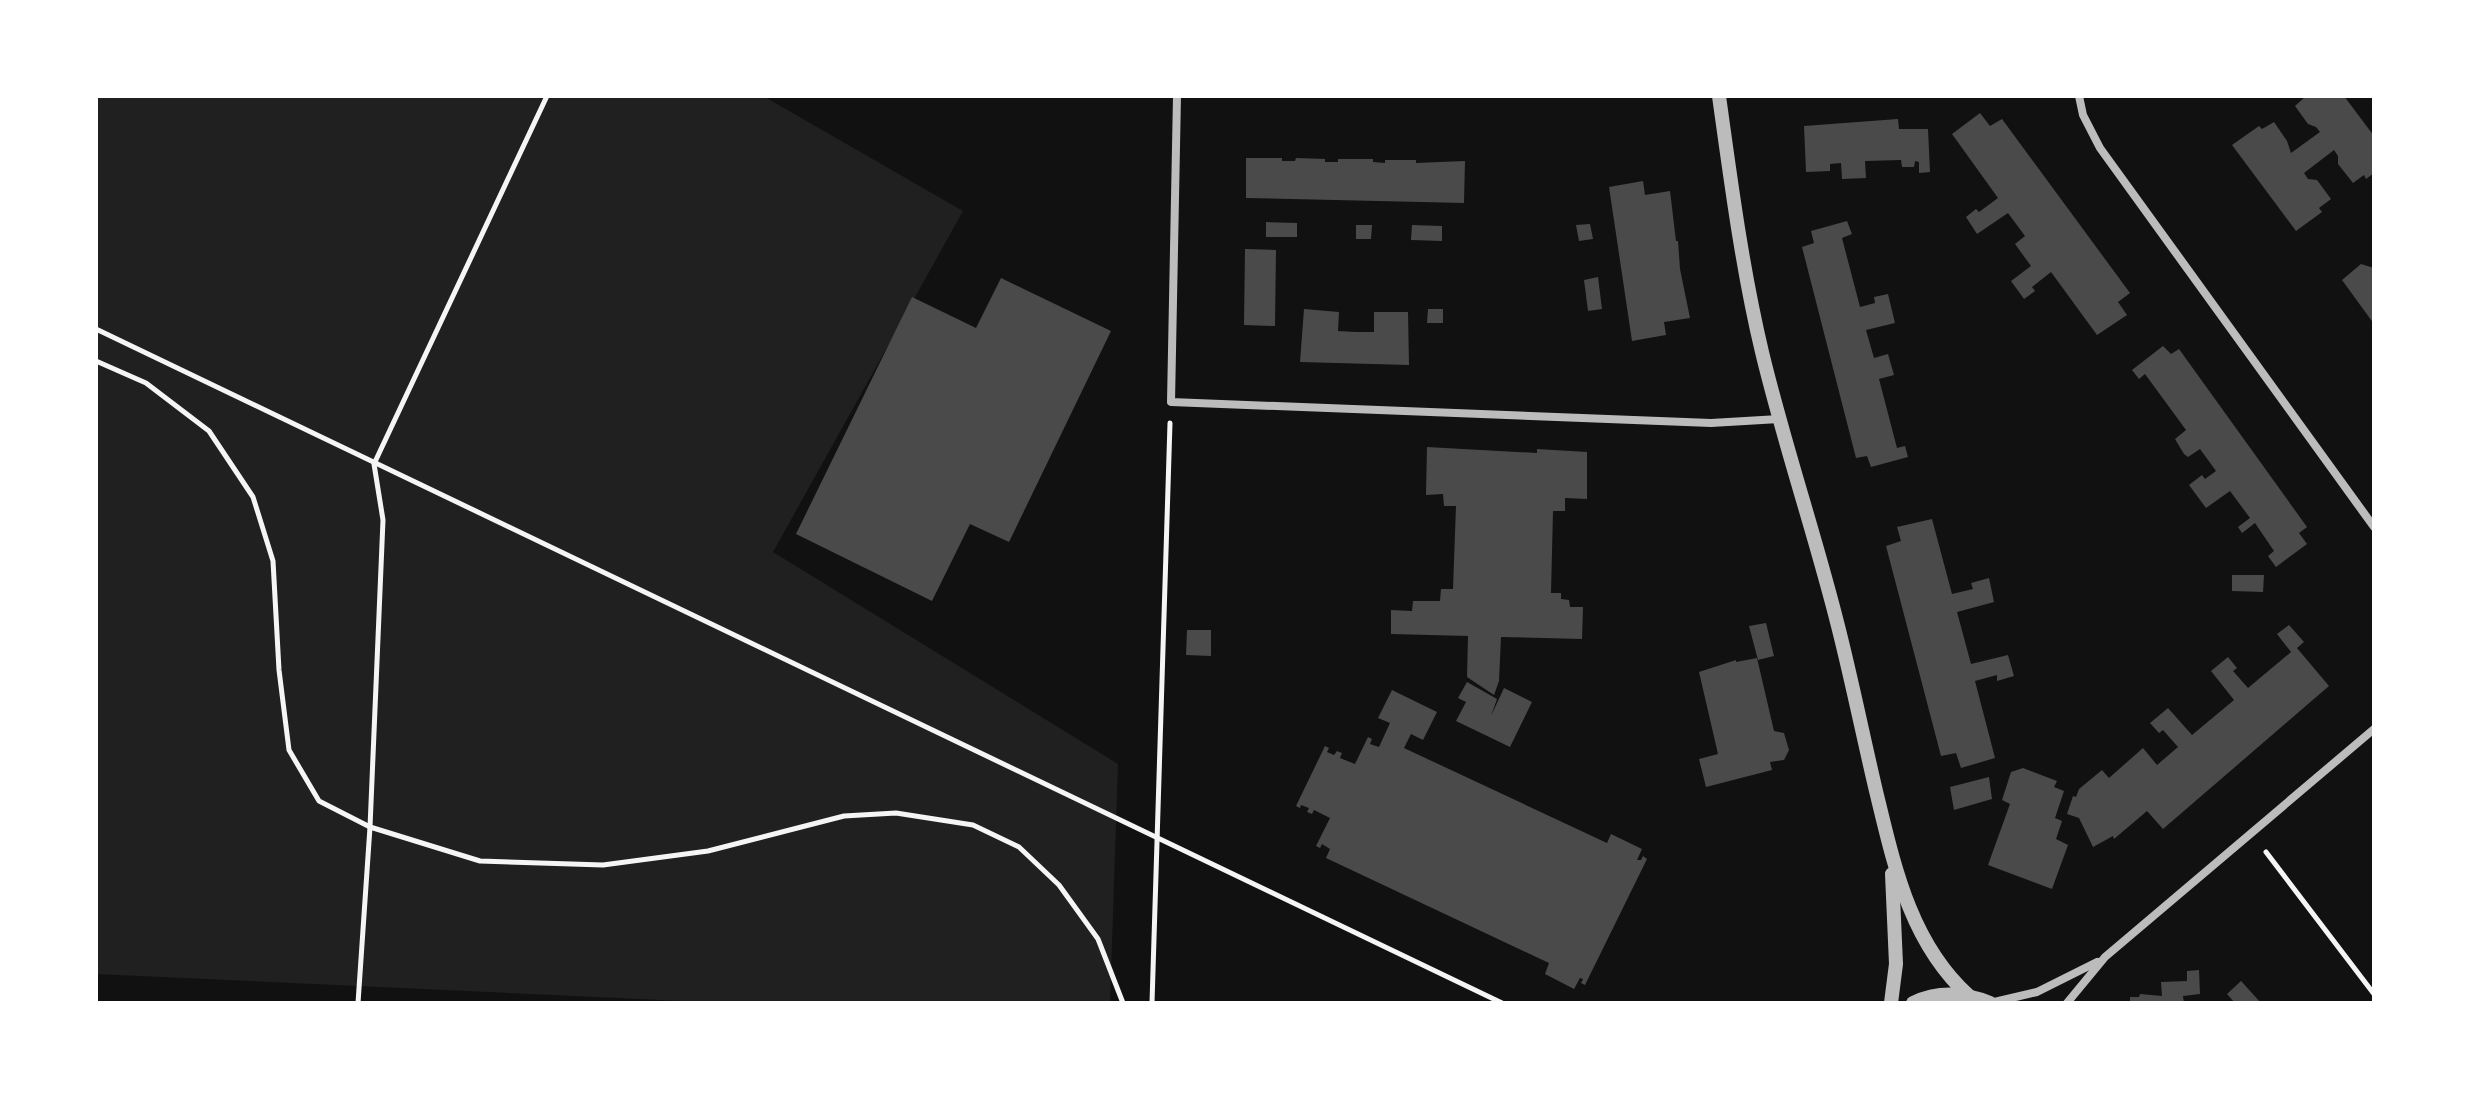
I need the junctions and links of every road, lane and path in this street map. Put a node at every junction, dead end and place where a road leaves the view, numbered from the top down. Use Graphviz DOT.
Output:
graph roads {
  1 [pos="547,96"];
  2 [pos="1177,96"];
  3 [pos="1719,96"];
  4 [pos="2079,96"];
  5 [pos="96,329"];
  6 [pos="96,361"];
  7 [pos="1171,402"];
  8 [pos="1779,419"];
  9 [pos="374,464"];
  10 [pos="2374,527"];
  11 [pos="2374,729"];
  12 [pos="370,827"];
  13 [pos="2252,833"];
  14 [pos="1156,836"];
  15 [pos="1890,850"];
  16 [pos="2105,957"];
  17 [pos="2374,994"];
  18 [pos="1969,996"];
  19 [pos="358,1003"];
  20 [pos="1123,1003"];
  21 [pos="1152,1003"];
  22 [pos="1502,1003"];
  23 [pos="1891,1003"];
  24 [pos="1913,1003"];
  25 [pos="1990,1003"];
  26 [pos="2067,1003"];
  1 -- 9 [label="path"];
  2 -- 7 [label="street"];
  3 -- 8 [label="street"];
  4 -- 10 [label="street"];
  5 -- 9 [label="path"];
  6 -- 12 [label="path"];
  7 -- 8 [label="street"];
  7 -- 14 [label="path"];
  8 -- 15 [label="street"];
  9 -- 12 [label="path"];
  9 -- 14 [label="path"];
  11 -- 13 [label="street"];
  12 -- 19 [label="path"];
  12 -- 20 [label="path"];
  13 -- 16 [label="street"];
  13 -- 17 [label="path"];
  14 -- 21 [label="path"];
  14 -- 22 [label="path"];
  15 -- 18 [label="street"];
  15 -- 23 [label="street"];
  16 -- 25 [label="street"];
  16 -- 26 [label="street"];
  18 -- 24 [label="street"];
  18 -- 25 [label="street"];
}
